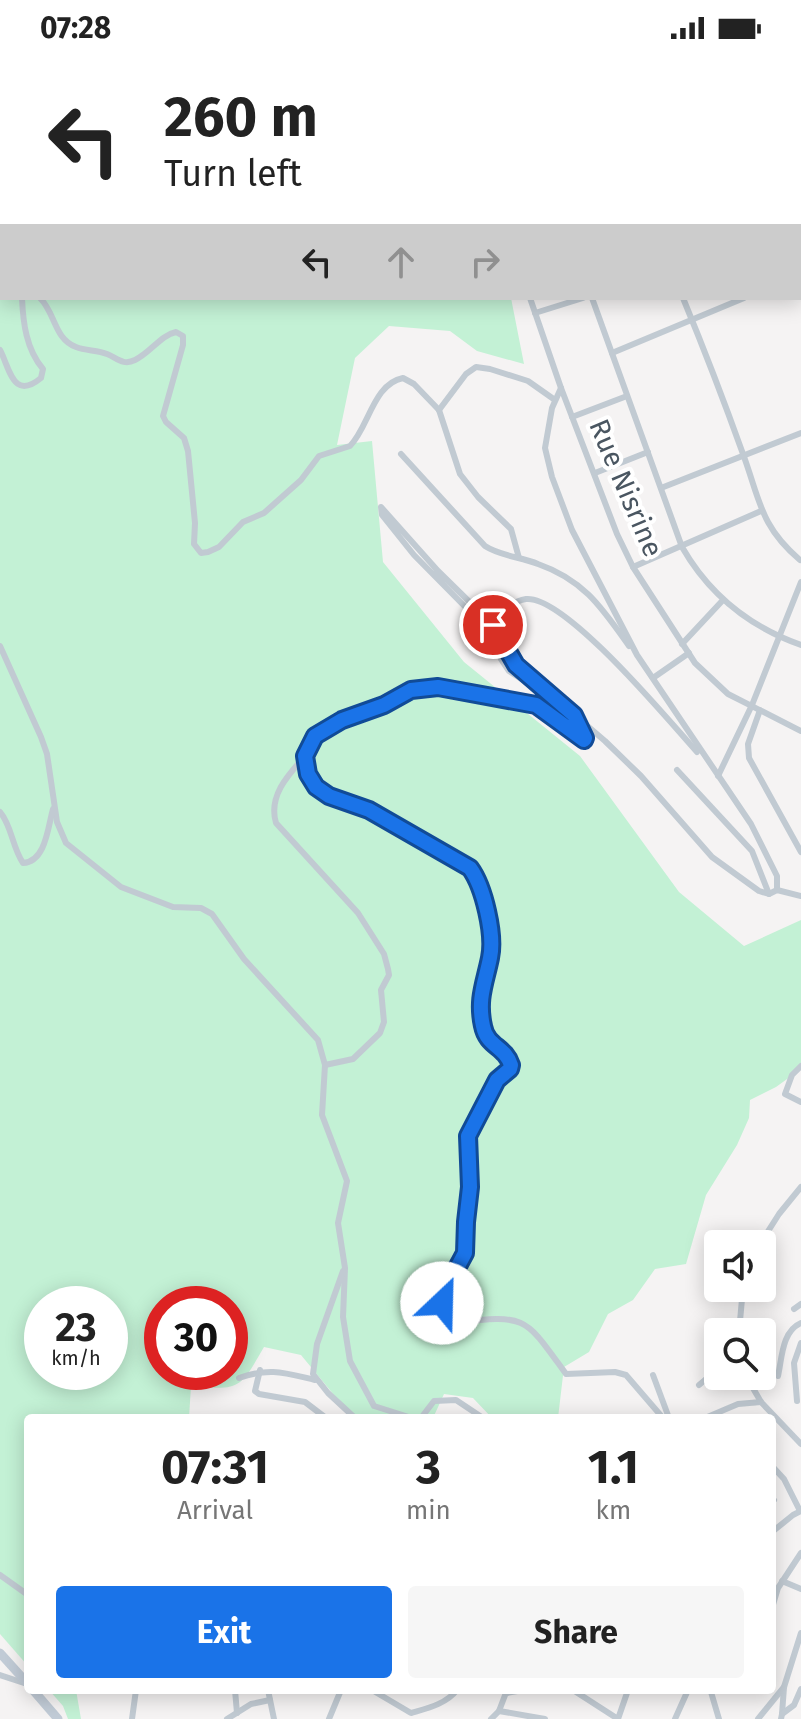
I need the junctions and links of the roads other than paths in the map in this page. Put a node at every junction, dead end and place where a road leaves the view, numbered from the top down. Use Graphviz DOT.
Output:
graph roads {
  1 [pos="22,300"];
  2 [pos="42,300"];
  3 [pos="531,300"];
  4 [pos="577,300"];
  5 [pos="593,300"];
  6 [pos="684,300"];
  7 [pos="739,300"];
  8 [pos="535,313"];
  9 [pos="692,319"];
  10 [pos="0,350"];
  11 [pos="612,353"];
  12 [pos="561,388"];
  13 [pos="627,396"];
  14 [pos="555,400"];
  15 [pos="439,410"];
  16 [pos="572,417"];
  17 [pos="801,433"];
  18 [pos="648,452"];
  19 [pos="401,454"];
  20 [pos="744,455"];
  21 [pos="595,473"];
  22 [pos="661,488"];
  23 [pos="761,511"];
  24 [pos="682,547"];
  25 [pos="519,558"];
  26 [pos="801,560"];
  27 [pos="633,567"];
  28 [pos="800,569"];
  29 [pos="801,582"];
  30 [pos="723,600"];
  31 [pos="493,625"];
  32 [pos="778,637"];
  33 [pos="682,644"];
  34 [pos="801,645"];
  35 [pos="0,646"];
  36 [pos="689,653"];
  37 [pos="637,655"];
  38 [pos="653,678"];
  39 [pos="535,684"];
  40 [pos="752,705"];
  41 [pos="760,710"];
  42 [pos="574,715"];
  43 [pos="801,731"];
  44 [pos="305,756"];
  45 [pos="711,766"];
  46 [pos="677,770"];
  47 [pos="718,776"];
  48 [pos="54,806"];
  49 [pos="0,812"];
  50 [pos="801,852"];
  51 [pos="777,890"];
  52 [pos="769,894"];
  53 [pos="801,896"];
  54 [pos="325,1065"];
  55 [pos="801,1066"];
  56 [pos="801,1102"];
  57 [pos="801,1187"];
  58 [pos="769,1230"];
  59 [pos="345,1268"];
  60 [pos="801,1323"];
  61 [pos="801,1343"];
  62 [pos="260,1370"];
  63 [pos="248,1375"];
  64 [pos="653,1375"];
  65 [pos="778,1376"];
  66 [pos="315,1380"];
  67 [pos="704,1381"];
  68 [pos="699,1385"];
  69 [pos="754,1390"];
  70 [pos="797,1401"];
  71 [pos="761,1402"];
  72 [pos="321,1414"];
  73 [pos="350,1414"];
  74 [pos="399,1414"];
  75 [pos="424,1414"];
  76 [pos="477,1414"];
  77 [pos="662,1414"];
  78 [pos="665,1414"];
  79 [pos="714,1414"];
  80 [pos="772,1414"];
  81 [pos="776,1418"];
  82 [pos="801,1444"];
  83 [pos="776,1470"];
  84 [pos="801,1511"];
  85 [pos="776,1529"];
  86 [pos="801,1553"];
  87 [pos="0,1575"];
  88 [pos="782,1581"];
  89 [pos="801,1589"];
  90 [pos="24,1592"];
  91 [pos="776,1597"];
  92 [pos="801,1633"];
  93 [pos="0,1653"];
  94 [pos="0,1675"];
  95 [pos="24,1680"];
  96 [pos="24,1683"];
  97 [pos="784,1687"];
  98 [pos="801,1689"];
  99 [pos="36,1694"];
  100 [pos="135,1694"];
  101 [pos="235,1694"];
  102 [pos="269,1694"];
  103 [pos="339,1694"];
  104 [pos="379,1694"];
  105 [pos="454,1694"];
  106 [pos="506,1694"];
  107 [pos="579,1694"];
  108 [pos="626,1694"];
  109 [pos="686,1694"];
  110 [pos="712,1694"];
  111 [pos="270,1700"];
  112 [pos="499,1711"];
  113 [pos="237,1713"];
  114 [pos="782,1716"];
  115 [pos="58,1719"];
  116 [pos="132,1719"];
  117 [pos="227,1719"];
  118 [pos="274,1719"];
  119 [pos="329,1719"];
  120 [pos="491,1719"];
  121 [pos="545,1719"];
  122 [pos="618,1719"];
  123 [pos="675,1719"];
  124 [pos="719,1719"];
  125 [pos="758,1719"];
  1 -- 10 [label="street"];
  2 -- 15 [label="street"];
  3 -- 8 [label="street, Rue Nisrine"];
  4 -- 8 [label="street"];
  5 -- 11 [label="street"];
  6 -- 9 [label="street"];
  7 -- 9 [label="street"];
  8 -- 12 [label="street, Rue Nisrine"];
  9 -- 11 [label="street"];
  9 -- 20 [label="street"];
  11 -- 13 [label="street"];
  12 -- 14 [label="street"];
  12 -- 16 [label="street, Rue Nisrine"];
  13 -- 16 [label="street"];
  13 -- 18 [label="street"];
  14 -- 15 [label="street"];
  14 -- 37 [label="street"];
  15 -- 25 [label="street"];
  16 -- 21 [label="street, Rue Nisrine"];
  17 -- 20 [label="street"];
  18 -- 21 [label="street"];
  18 -- 22 [label="street"];
  19 -- 25 [label="street"];
  20 -- 22 [label="street"];
  20 -- 23 [label="street"];
  21 -- 27 [label="street, Rue Nisrine"];
  22 -- 24 [label="street"];
  23 -- 24 [label="street"];
  23 -- 26 [label="street"];
  24 -- 27 [label="street"];
  24 -- 30 [label="street"];
  25 -- 37 [label="street"];
  26 -- 28 [label="street"];
  27 -- 33 [label="street, Rue Nisrine"];
  29 -- 32 [label="street"];
  30 -- 32 [label="street"];
  30 -- 33 [label="street"];
  31 -- 39 [label="street"];
  31 -- 39 [label="street"];
  31 -- 45 [label="street"];
  32 -- 34 [label="street"];
  32 -- 40 [label="street"];
  33 -- 36 [label="street, Rue Nisrine"];
  35 -- 48 [label="street"];
  36 -- 38 [label="street"];
  36 -- 40 [label="street, Rue Nisrine"];
  37 -- 38 [label="street"];
  38 -- 45 [label="street"];
  39 -- 42 [label="street"];
  40 -- 41 [label="street, Rue Nisrine"];
  40 -- 47 [label="street"];
  41 -- 43 [label="street, Rue Nisrine"];
  41 -- 50 [label="street"];
  42 -- 44 [label="street"];
  42 -- 52 [label="street"];
  44 -- 54 [label="street"];
  44 -- 77 [label="street"];
  45 -- 47 [label="street"];
  46 -- 52 [label="street"];
  47 -- 51 [label="street"];
  48 -- 49 [label="street"];
  48 -- 54 [label="street"];
  51 -- 52 [label="street"];
  51 -- 53 [label="street"];
  54 -- 59 [label="street"];
  55 -- 56 [label="street"];
  57 -- 58 [label="street"];
  59 -- 66 [label="street"];
  59 -- 74 [label="street"];
  60 -- 65 [label="street"];
  61 -- 70 [label="street"];
  62 -- 63 [label="street"];
  62 -- 66 [label="street"];
  62 -- 72 [label="street"];
  64 -- 78 [label="street"];
  66 -- 73 [label="street"];
  67 -- 68 [label="street"];
  69 -- 71 [label="street"];
  71 -- 79 [label="street"];
  71 -- 80 [label="street"];
  75 -- 76 [label="street"];
  81 -- 82 [label="street"];
  83 -- 84 [label="street"];
  84 -- 85 [label="street"];
  86 -- 88 [label="street"];
  87 -- 90 [label="street"];
  88 -- 89 [label="street"];
  88 -- 91 [label="street"];
  92 -- 97 [label="street"];
  93 -- 95 [label="street"];
  94 -- 96 [label="street"];
  97 -- 114 [label="street"];
  97 -- 125 [label="street"];
  98 -- 114 [label="street"];
  99 -- 115 [label="street"];
  100 -- 116 [label="street"];
  101 -- 113 [label="street"];
  102 -- 111 [label="street"];
  103 -- 119 [label="street"];
  104 -- 105 [label="street"];
  106 -- 112 [label="street"];
  107 -- 122 [label="street"];
  108 -- 122 [label="street"];
  109 -- 123 [label="street"];
  110 -- 124 [label="street"];
  111 -- 113 [label="street"];
  111 -- 118 [label="street"];
  112 -- 120 [label="street"];
  112 -- 121 [label="street"];
  113 -- 117 [label="street"];
}
